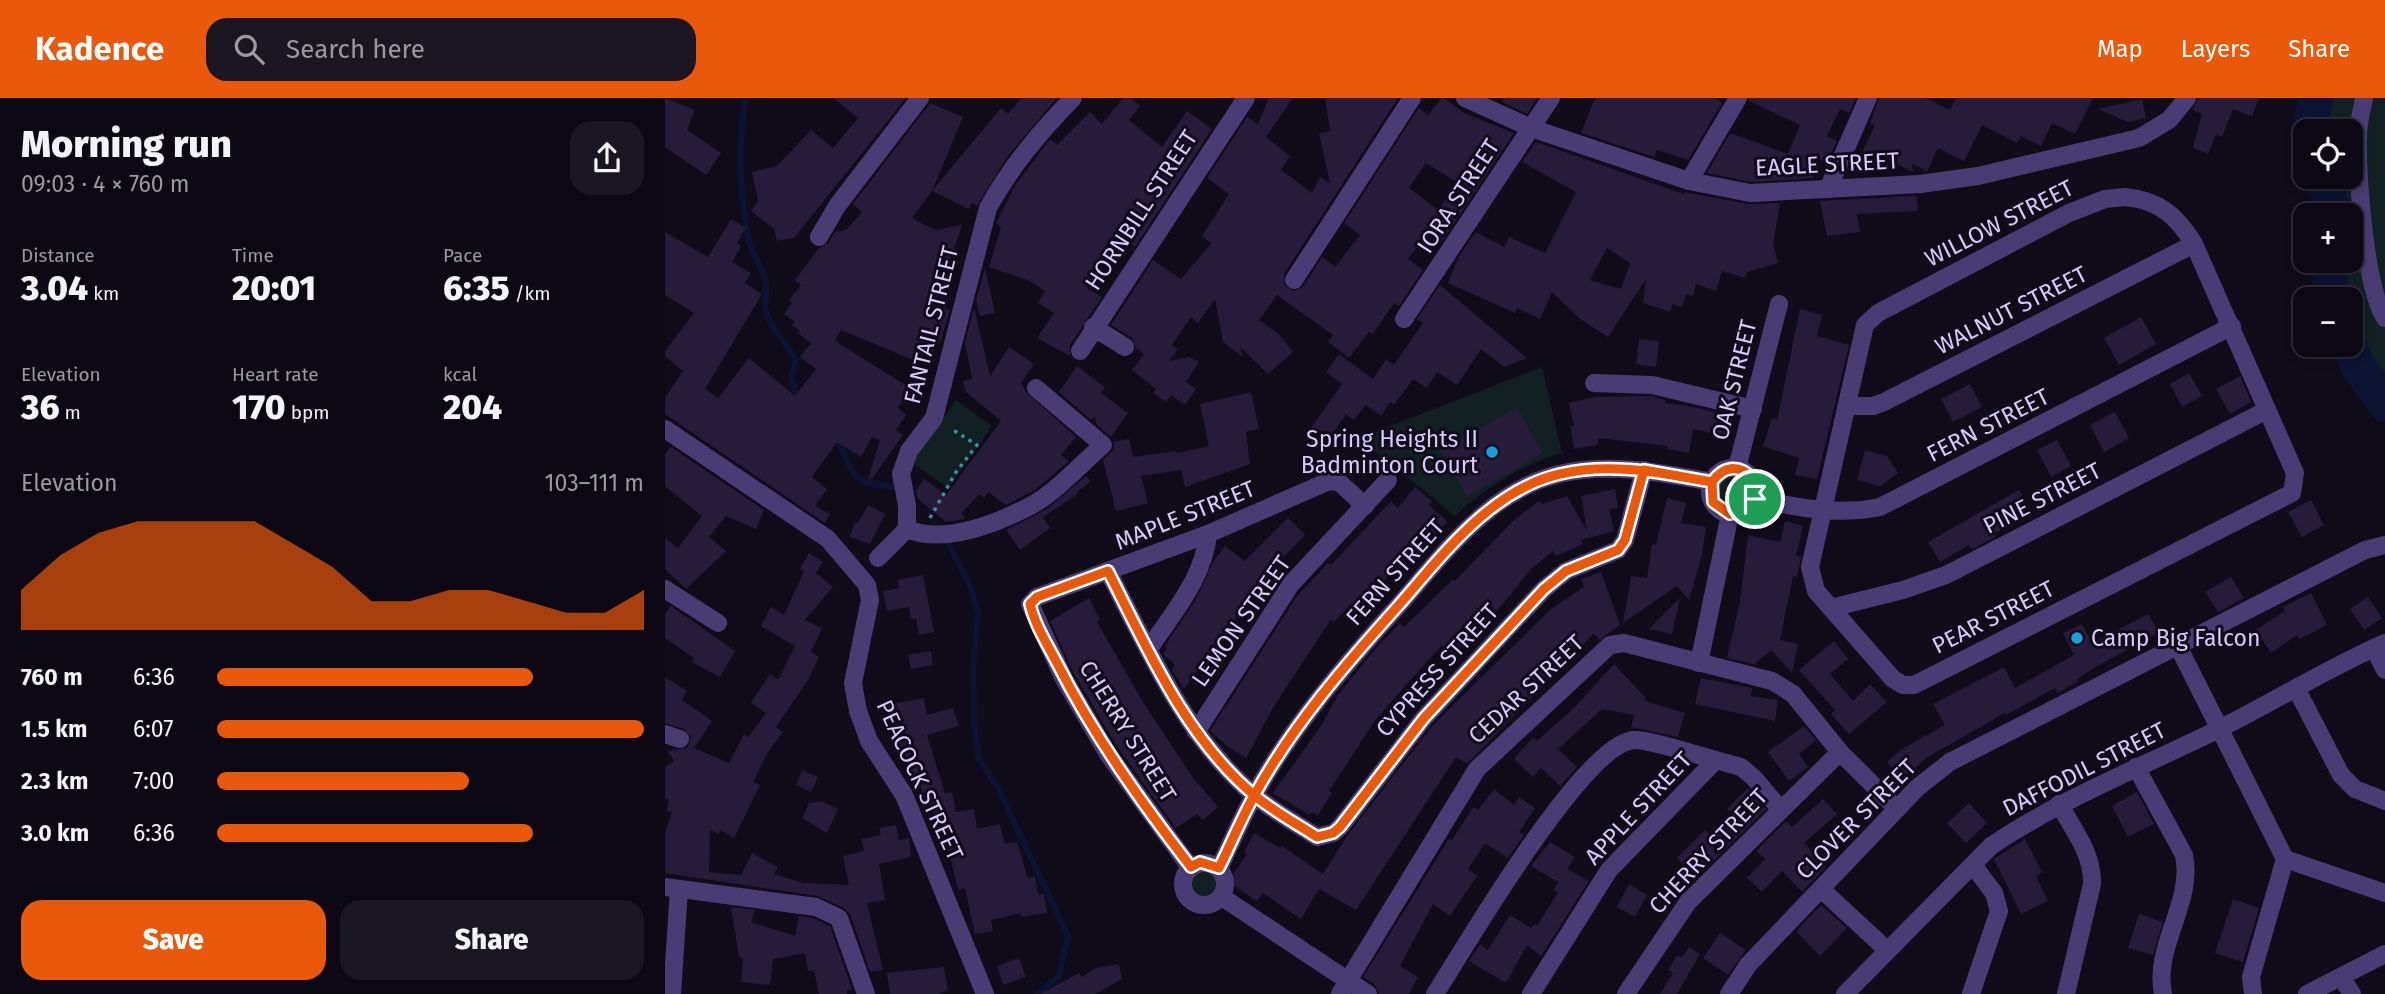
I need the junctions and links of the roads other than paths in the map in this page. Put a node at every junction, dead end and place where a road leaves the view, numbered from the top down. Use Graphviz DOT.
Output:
graph roads {
  1 [pos="920,98"];
  2 [pos="1073,98"];
  3 [pos="1246,98"];
  4 [pos="1412,98"];
  5 [pos="1465,98"];
  6 [pos="1551,98"];
  7 [pos="1868,98"];
  8 [pos="2187,98"];
  9 [pos="2364,98"];
  10 [pos="1733,100"];
  11 [pos="1531,128"];
  12 [pos="1689,181"];
  13 [pos="1828,189"];
  14 [pos="819,237"];
  15 [pos="2194,244"];
  16 [pos="1294,280"];
  17 [pos="1779,304"];
  18 [pos="2385,318"];
  19 [pos="1405,319"];
  20 [pos="2232,326"];
  21 [pos="1093,327"];
  22 [pos="1125,347"];
  23 [pos="1080,351"];
  24 [pos="1594,383"];
  25 [pos="1036,388"];
  26 [pos="1847,406"];
  27 [pos="1753,409"];
  28 [pos="2266,410"];
  29 [pos="665,429"];
  30 [pos="1737,468"];
  31 [pos="1644,470"];
  32 [pos="1388,480"];
  33 [pos="1712,482"];
  34 [pos="2292,493"];
  35 [pos="1755,499"];
  36 [pos="1365,506"];
  37 [pos="1821,512"];
  38 [pos="1730,514"];
  39 [pos="915,532"];
  40 [pos="1208,534"];
  41 [pos="2385,545"];
  42 [pos="878,558"];
  43 [pos="1108,571"];
  44 [pos="665,589"];
  45 [pos="1831,608"];
  46 [pos="1033,617"];
  47 [pos="718,623"];
  48 [pos="2379,645"];
  49 [pos="2178,646"];
  50 [pos="1148,650"];
  51 [pos="1699,663"];
  52 [pos="2385,670"];
  53 [pos="2296,688"];
  54 [pos="2219,729"];
  55 [pos="1195,732"];
  56 [pos="1840,752"];
  57 [pos="1714,762"];
  58 [pos="2136,767"];
  59 [pos="1254,795"];
  60 [pos="2385,801"];
  61 [pos="2059,804"];
  62 [pos="1780,809"];
  63 [pos="1896,809"];
  64 [pos="2285,859"];
  65 [pos="1973,865"];
  66 [pos="1191,867"];
  67 [pos="1219,868"];
  68 [pos="672,888"];
  69 [pos="1821,889"];
  70 [pos="2385,893"];
  71 [pos="1222,897"];
  72 [pos="1887,950"];
  73 [pos="2385,954"];
  74 [pos="2341,977"];
  75 [pos="1343,988"];
  76 [pos="672,994"];
  77 [pos="866,994"];
  78 [pos="985,994"];
  79 [pos="1368,994"];
  80 [pos="1435,994"];
  81 [pos="1531,994"];
  82 [pos="1626,994"];
  83 [pos="1729,994"];
  84 [pos="1845,994"];
  85 [pos="1971,994"];
  86 [pos="2066,994"];
  87 [pos="2163,994"];
  88 [pos="2253,994"];
  89 [pos="2307,994"];
  90 [pos="2351,994"];
  1 -- 14 [label="street"];
  2 -- 39 [label="street, FANTAIL STREET"];
  3 -- 21 [label="street, HORNBILL STREET"];
  4 -- 16 [label="street"];
  5 -- 11 [label="street, EAGLE STREET"];
  6 -- 11 [label="street, IORA STREET"];
  7 -- 13 [label="street"];
  8 -- 13 [label="street, EAGLE STREET"];
  9 -- 18 [label="street"];
  10 -- 12 [label="street"];
  11 -- 12 [label="street, EAGLE STREET"];
  11 -- 19 [label="street, IORA STREET"];
  12 -- 13 [label="street, EAGLE STREET"];
  15 -- 20 [label="street, WILLOW STREET"];
  15 -- 26 [label="street, WALNUT STREET"];
  15 -- 26 [label="street, WILLOW STREET"];
  17 -- 27 [label="street, OAK STREET"];
  20 -- 28 [label="street, WILLOW STREET"];
  20 -- 37 [label="street, FERN STREET"];
  21 -- 22 [label="street"];
  21 -- 23 [label="street, HORNBILL STREET"];
  24 -- 27 [label="street"];
  25 -- 39 [label="street"];
  26 -- 37 [label="street, WILLOW STREET"];
  27 -- 30 [label="street, OAK STREET"];
  28 -- 34 [label="street, WILLOW STREET"];
  28 -- 45 [label="street, PINE STREET"];
  29 -- 78 [label="street, PEACOCK STREET"];
  30 -- 33 [label="street"];
  30 -- 35 [label="street"];
  31 -- 33 [label="street, FERN STREET"];
  31 -- 59 [label="street, FERN STREET"];
  31 -- 59 [label="street, CYPRESS STREET"];
  32 -- 36 [label="street, LEMON STREET"];
  33 -- 38 [label="street"];
  34 -- 45 [label="street, PEAR STREET"];
  35 -- 37 [label="street, FERN STREET"];
  35 -- 38 [label="street"];
  36 -- 40 [label="street, MAPLE STREET"];
  36 -- 55 [label="street, LEMON STREET"];
  37 -- 45 [label="street, PEAR STREET"];
  38 -- 51 [label="street"];
  39 -- 42 [label="street"];
  40 -- 43 [label="street, MAPLE STREET"];
  40 -- 50 [label="street"];
  41 -- 49 [label="street, CLOVER STREET"];
  43 -- 46 [label="street, MAPLE STREET"];
  43 -- 50 [label="street, CYPRESS STREET"];
  44 -- 47 [label="street"];
  46 -- 66 [label="street, CHERRY STREET"];
  48 -- 52 [label="street"];
  48 -- 53 [label="street, DAFFODIL STREET"];
  49 -- 54 [label="street"];
  49 -- 63 [label="street, CLOVER STREET"];
  50 -- 55 [label="street, CYPRESS STREET"];
  51 -- 56 [label="street, CEDAR STREET"];
  51 -- 75 [label="street, CEDAR STREET"];
  53 -- 54 [label="street, DAFFODIL STREET"];
  53 -- 60 [label="street"];
  54 -- 58 [label="street, DAFFODIL STREET"];
  54 -- 64 [label="street"];
  55 -- 59 [label="street, CYPRESS STREET"];
  56 -- 62 [label="street, CHERRY STREET"];
  56 -- 63 [label="street, CEDAR STREET"];
  57 -- 62 [label="street"];
  57 -- 80 [label="street"];
  57 -- 81 [label="street, APPLE STREET"];
  58 -- 61 [label="street, DAFFODIL STREET"];
  58 -- 87 [label="street"];
  59 -- 67 [label="street, FERN STREET"];
  61 -- 65 [label="street, DAFFODIL STREET"];
  61 -- 86 [label="street"];
  62 -- 82 [label="street, CHERRY STREET"];
  63 -- 69 [label="street, CLOVER STREET"];
  64 -- 70 [label="street"];
  64 -- 88 [label="street"];
  65 -- 72 [label="street, DAFFODIL STREET"];
  65 -- 85 [label="street"];
  66 -- 67 [label="street"];
  66 -- 71 [label="street"];
  67 -- 71 [label="street"];
  68 -- 76 [label="street"];
  68 -- 77 [label="street"];
  69 -- 72 [label="street"];
  69 -- 83 [label="street, CLOVER STREET"];
  71 -- 75 [label="street"];
  72 -- 84 [label="street, DAFFODIL STREET"];
  73 -- 74 [label="street"];
  74 -- 89 [label="street"];
  74 -- 90 [label="street"];
  75 -- 79 [label="street"];
}
